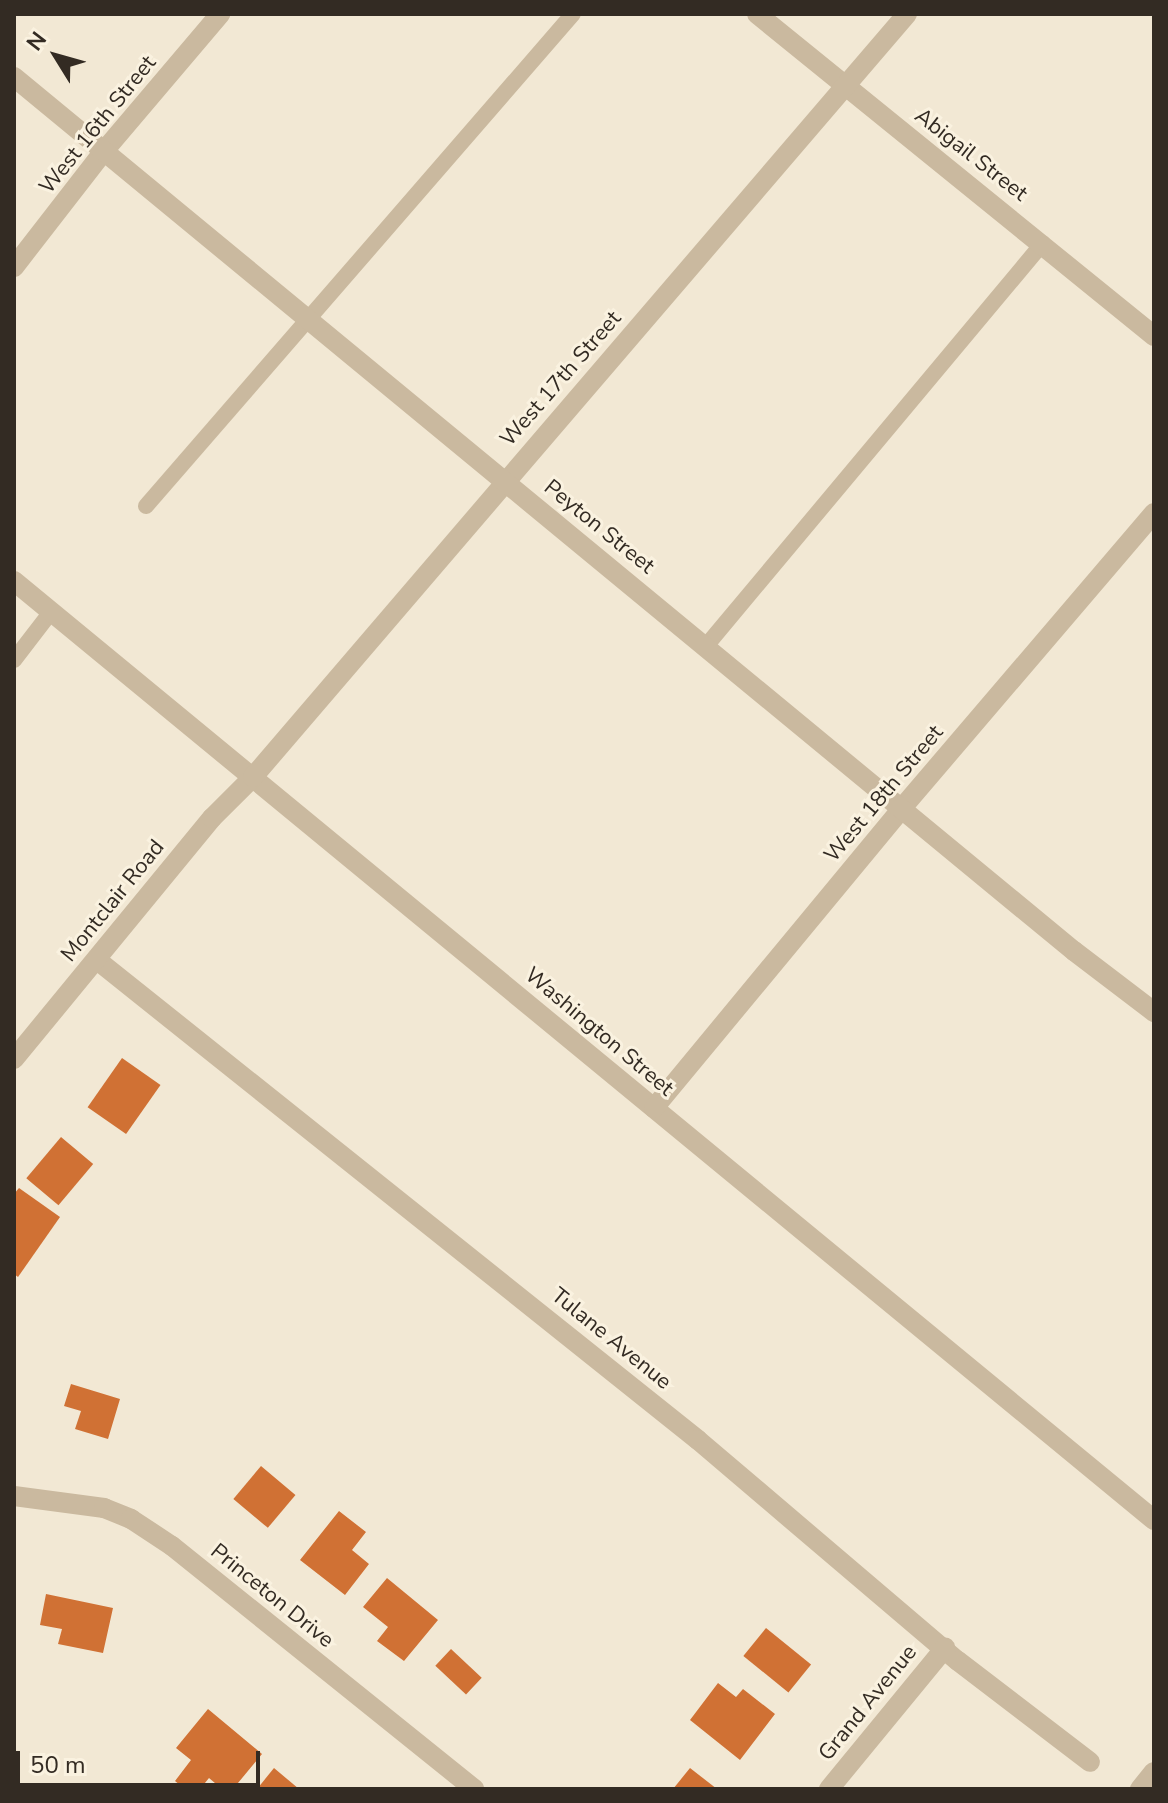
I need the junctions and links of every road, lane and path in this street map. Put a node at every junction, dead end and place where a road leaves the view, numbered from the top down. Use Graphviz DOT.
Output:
graph roads {
  1 [pos="220,14"];
  2 [pos="573,14"];
  3 [pos="757,14"];
  4 [pos="907,14"];
  5 [pos="14,77"];
  6 [pos="844,87"];
  7 [pos="104,151"];
  8 [pos="1043,243"];
  9 [pos="14,267"];
  10 [pos="307,316"];
  11 [pos="1154,336"];
  12 [pos="505,481"];
  13 [pos="146,506"];
  14 [pos="1154,513"];
  15 [pos="14,581"];
  16 [pos="51,612"];
  17 [pos="706,646"];
  18 [pos="14,660"];
  19 [pos="253,777"];
  20 [pos="902,808"];
  21 [pos="97,960"];
  22 [pos="1154,1012"];
  23 [pos="14,1059"];
  24 [pos="654,1108"];
  25 [pos="14,1496"];
  26 [pos="1154,1520"];
  27 [pos="945,1648"];
  28 [pos="1090,1762"];
  29 [pos="1154,1772"];
  30 [pos="474,1789"];
  31 [pos="829,1789"];
  32 [pos="1140,1789"];
  1 -- 7 [label="street, West 16th Street"];
  2 -- 10 [label="lane"];
  3 -- 6 [label="street, Abigail Street"];
  4 -- 6 [label="street, West 17th Street"];
  5 -- 7 [label="street, Peyton Street"];
  6 -- 8 [label="street, Abigail Street"];
  6 -- 12 [label="street, West 17th Street"];
  7 -- 9 [label="street, West 16th Street"];
  7 -- 10 [label="street, Peyton Street"];
  8 -- 11 [label="street, Abigail Street"];
  8 -- 17 [label="lane"];
  10 -- 12 [label="street, Peyton Street"];
  10 -- 13 [label="lane"];
  12 -- 17 [label="street, Peyton Street"];
  12 -- 19 [label="street, West 17th Street"];
  14 -- 20 [label="street, West 18th Street"];
  15 -- 16 [label="street, Washington Street"];
  16 -- 18 [label="lane"];
  16 -- 19 [label="street, Washington Street"];
  17 -- 20 [label="street, Peyton Street"];
  19 -- 21 [label="street, Montclair Road"];
  19 -- 24 [label="street, Washington Street"];
  20 -- 22 [label="street, Peyton Street"];
  20 -- 24 [label="street, West 18th Street"];
  21 -- 23 [label="street, Montclair Road"];
  21 -- 27 [label="street, Tulane Avenue"];
  24 -- 26 [label="street, Washington Street"];
  25 -- 30 [label="street, Princeton Drive"];
  27 -- 28 [label="street, Tulane Avenue"];
  27 -- 31 [label="street, Grand Avenue"];
  29 -- 32 [label="street"];
}
